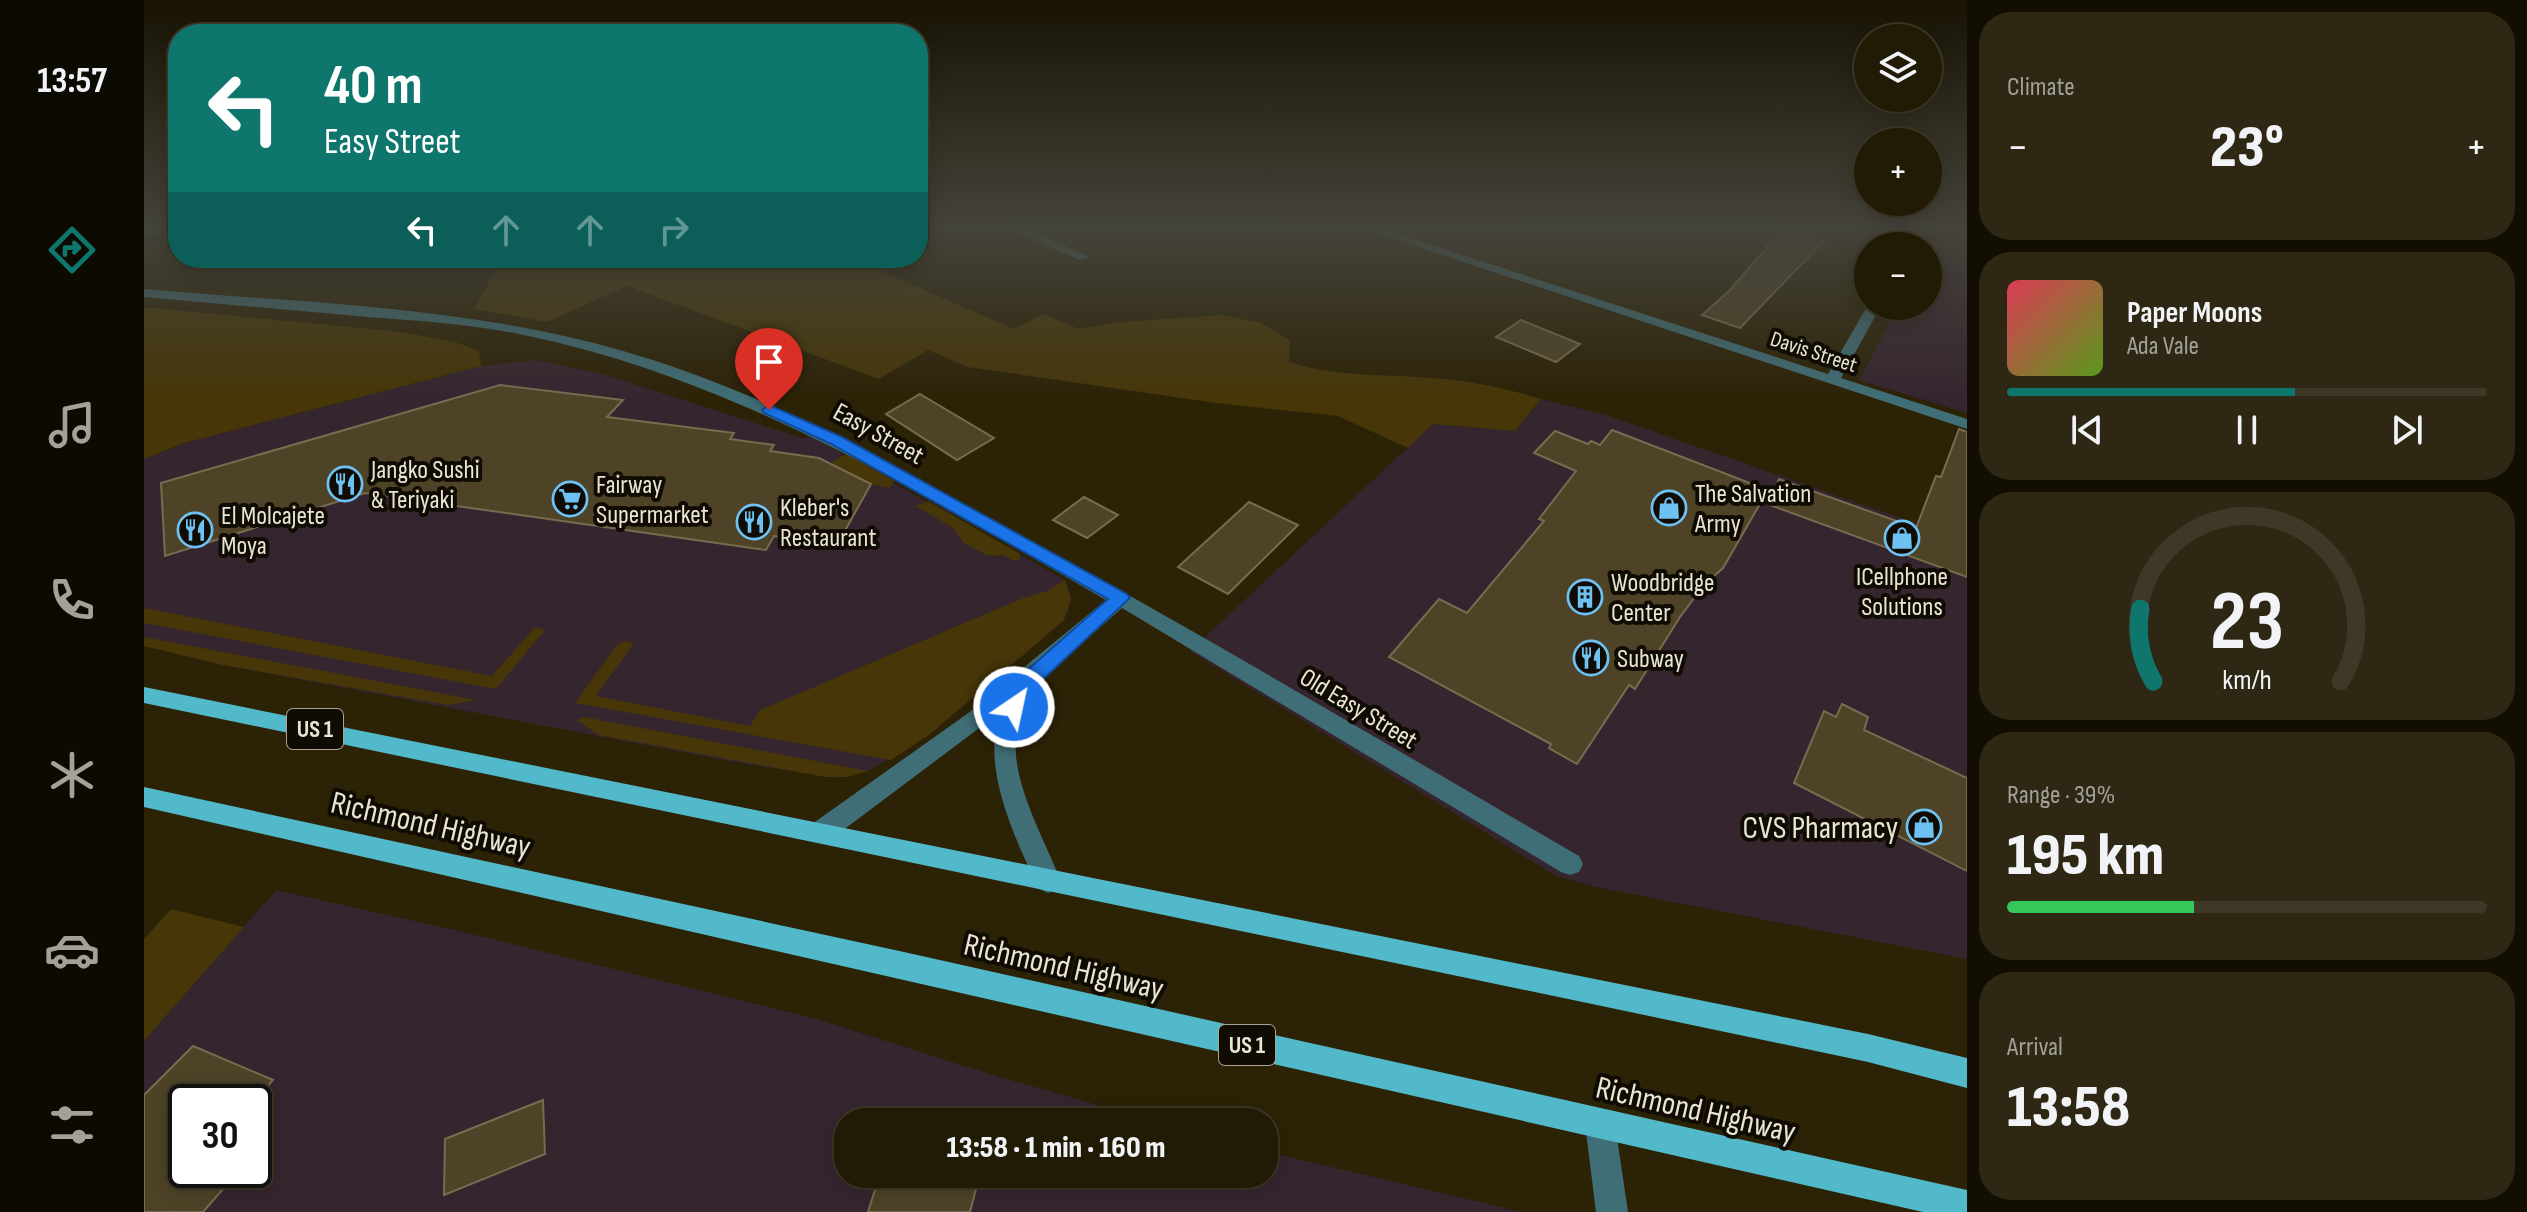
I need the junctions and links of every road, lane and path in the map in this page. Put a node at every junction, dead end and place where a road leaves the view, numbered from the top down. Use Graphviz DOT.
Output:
graph roads {
  1 [pos="1545,287"];
  2 [pos="144,293"];
  3 [pos="1866,320"];
  4 [pos="1832,380"];
  5 [pos="1967,424"];
  6 [pos="1121,598"];
  7 [pos="1031,679"];
  8 [pos="144,695"];
  9 [pos="144,797"];
  10 [pos="821,832"];
  11 [pos="1570,864"];
  12 [pos="1048,881"];
  13 [pos="1967,1073"];
  14 [pos="1600,1124"];
  15 [pos="1967,1206"];
  16 [pos="1612,1212"];
  1 -- 4 [label="street, Davis Street"];
  2 -- 6 [label="street, Easy Street"];
  3 -- 4 [label="street"];
  4 -- 5 [label="street, Davis Street"];
  6 -- 7 [label="street"];
  6 -- 11 [label="street, Old Easy Street"];
  7 -- 10 [label="street"];
  7 -- 12 [label="street"];
  8 -- 10 [label="main road, US 1"];
  9 -- 14 [label="main road, Richmond Highway / US 1"];
  10 -- 12 [label="main road, US 1"];
  12 -- 13 [label="main road, US 1"];
  14 -- 15 [label="main road, Richmond Highway / US 1"];
  14 -- 16 [label="street"];
}
